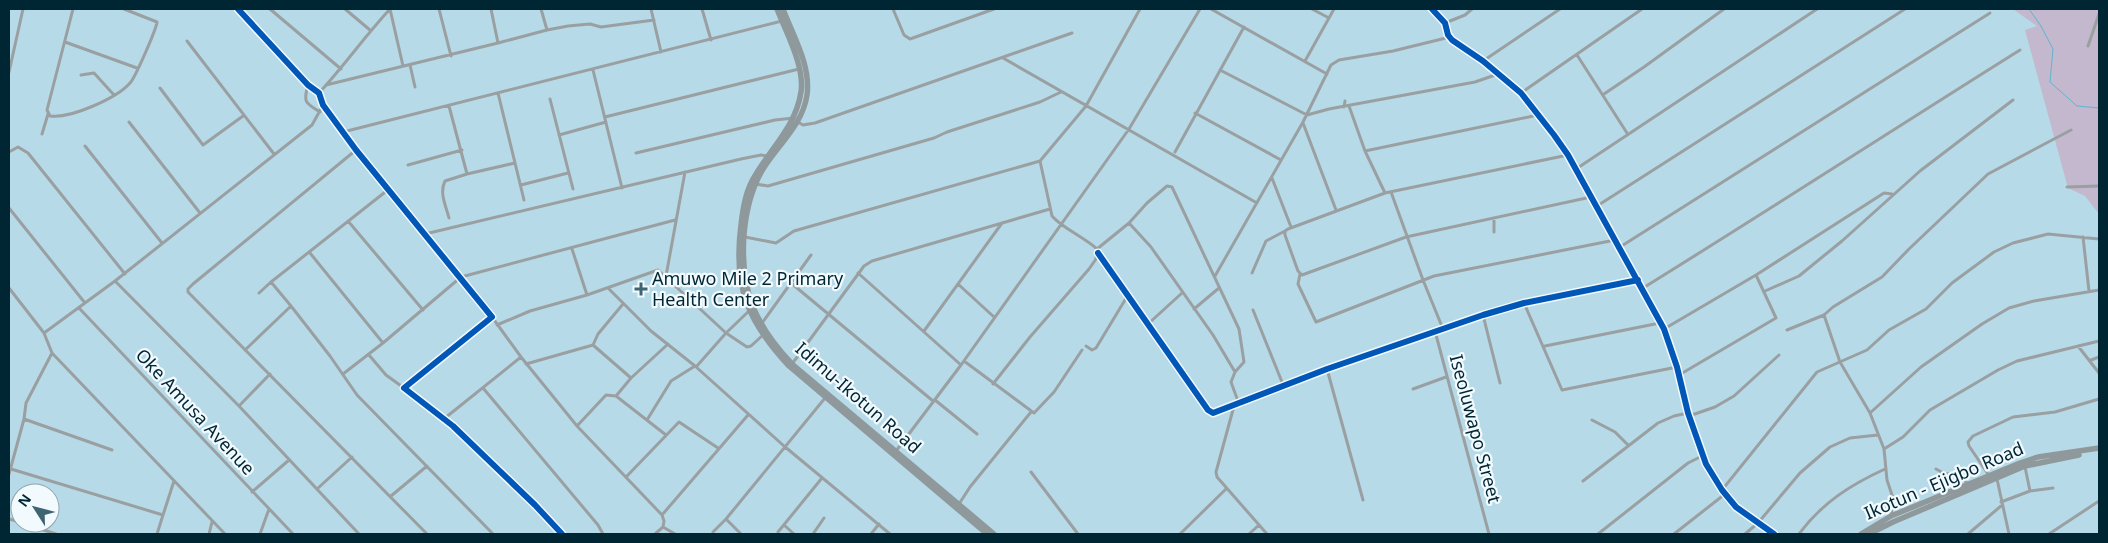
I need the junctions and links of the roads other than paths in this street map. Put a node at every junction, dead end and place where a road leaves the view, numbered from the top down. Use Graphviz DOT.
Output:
graph roads {
  1 [pos="23,9"];
  2 [pos="73,9"];
  3 [pos="124,9"];
  4 [pos="238,9"];
  5 [pos="270,9"];
  6 [pos="345,9"];
  7 [pos="389,9"];
  8 [pos="439,9"];
  9 [pos="491,9"];
  10 [pos="542,9"];
  11 [pos="651,9"];
  12 [pos="702,9"];
  13 [pos="777,9"];
  14 [pos="783,9"];
  15 [pos="900,9"];
  16 [pos="994,9"];
  17 [pos="1140,9"];
  18 [pos="1200,9"];
  19 [pos="1211,9"];
  20 [pos="1312,9"];
  21 [pos="1334,9"];
  22 [pos="1432,9"];
  23 [pos="1472,9"];
  24 [pos="1560,9"];
  25 [pos="1642,9"];
  26 [pos="1724,9"];
  27 [pos="1818,9"];
  28 [pos="1905,9"];
  29 [pos="893,11"];
  30 [pos="1990,13"];
  31 [pos="2099,14"];
  32 [pos="1329,18"];
  33 [pos="654,20"];
  34 [pos="782,21"];
  35 [pos="1445,23"];
  36 [pos="1244,28"];
  37 [pos="370,30"];
  38 [pos="547,30"];
  39 [pos="1072,33"];
  40 [pos="1450,37"];
  41 [pos="712,40"];
  42 [pos="187,41"];
  43 [pos="65,42"];
  44 [pos="498,43"];
  45 [pos="2088,46"];
  46 [pos="2020,50"];
  47 [pos="661,52"];
  48 [pos="1577,55"];
  49 [pos="451,56"];
  50 [pos="1003,58"];
  51 [pos="1305,61"];
  52 [pos="1483,61"];
  53 [pos="410,65"];
  54 [pos="404,66"];
  55 [pos="137,68"];
  56 [pos="341,69"];
  57 [pos="800,69"];
  58 [pos="593,70"];
  59 [pos="1220,70"];
  60 [pos="9,72"];
  61 [pos="1327,74"];
  62 [pos="1498,74"];
  63 [pos="81,75"];
  64 [pos="308,85"];
  65 [pos="326,85"];
  66 [pos="415,87"];
  67 [pos="160,88"];
  68 [pos="1061,92"];
  69 [pos="319,93"];
  70 [pos="498,93"];
  71 [pos="1520,93"];
  72 [pos="1604,94"];
  73 [pos="114,95"];
  74 [pos="550,98"];
  75 [pos="2013,100"];
  76 [pos="1345,101"];
  77 [pos="323,105"];
  78 [pos="449,106"];
  79 [pos="1086,106"];
  80 [pos="1349,106"];
  81 [pos="1344,107"];
  82 [pos="320,112"];
  83 [pos="1195,113"];
  84 [pos="48,114"];
  85 [pos="1307,115"];
  86 [pos="1539,115"];
  87 [pos="243,116"];
  88 [pos="605,117"];
  89 [pos="796,120"];
  90 [pos="129,122"];
  91 [pos="606,122"];
  92 [pos="1303,122"];
  93 [pos="1129,129"];
  94 [pos="2072,130"];
  95 [pos="343,132"];
  96 [pos="1627,133"];
  97 [pos="42,134"];
  98 [pos="559,135"];
  99 [pos="85,146"];
  100 [pos="356,150"];
  101 [pos="462,150"];
  102 [pos="1365,151"];
  103 [pos="9,152"];
  104 [pos="1175,152"];
  105 [pos="636,153"];
  106 [pos="274,154"];
  107 [pos="1568,155"];
  108 [pos="768,156"];
  109 [pos="1281,160"];
  110 [pos="1040,161"];
  111 [pos="515,163"];
  112 [pos="408,166"];
  113 [pos="1576,169"];
  114 [pos="684,172"];
  115 [pos="568,173"];
  116 [pos="467,174"];
  117 [pos="1272,178"];
  118 [pos="755,184"];
  119 [pos="521,185"];
  120 [pos="2067,186"];
  121 [pos="2099,186"];
  122 [pos="622,188"];
  123 [pos="389,189"];
  124 [pos="572,189"];
  125 [pos="1391,192"];
  126 [pos="1386,193"];
  127 [pos="1892,195"];
  128 [pos="1591,197"];
  129 [pos="524,200"];
  130 [pos="1257,203"];
  131 [pos="1597,206"];
  132 [pos="9,208"];
  133 [pos="1050,209"];
  134 [pos="1336,210"];
  135 [pos="200,213"];
  136 [pos="449,218"];
  137 [pos="1494,218"];
  138 [pos="676,220"];
  139 [pos="348,221"];
  140 [pos="1002,223"];
  141 [pos="1061,224"];
  142 [pos="1129,224"];
  143 [pos="1291,227"];
  144 [pos="1285,232"];
  145 [pos="1494,232"];
  146 [pos="743,233"];
  147 [pos="426,234"];
  148 [pos="1406,237"];
  149 [pos="2083,237"];
  150 [pos="2099,239"];
  151 [pos="1615,240"];
  152 [pos="162,243"];
  153 [pos="1620,247"];
  154 [pos="572,249"];
  155 [pos="1098,251"];
  156 [pos="310,253"];
  157 [pos="811,255"];
  158 [pos="858,273"];
  159 [pos="1252,273"];
  160 [pos="125,274"];
  161 [pos="1300,274"];
  162 [pos="1756,275"];
  163 [pos="666,276"];
  164 [pos="1215,276"];
  165 [pos="461,277"];
  166 [pos="1422,280"];
  167 [pos="1638,280"];
  168 [pos="115,281"];
  169 [pos="271,282"];
  170 [pos="791,283"];
  171 [pos="958,284"];
  172 [pos="9,288"];
  173 [pos="608,288"];
  174 [pos="1219,288"];
  175 [pos="1643,288"];
  176 [pos="2099,290"];
  177 [pos="1764,291"];
  178 [pos="2089,291"];
  179 [pos="259,293"];
  180 [pos="1182,293"];
  181 [pos="587,295"];
  182 [pos="1128,295"];
  183 [pos="1524,303"];
  184 [pos="85,304"];
  185 [pos="623,304"];
  186 [pos="291,306"];
  187 [pos="79,308"];
  188 [pos="1194,309"];
  189 [pos="423,310"];
  190 [pos="750,310"];
  191 [pos="1253,310"];
  192 [pos="829,314"];
  193 [pos="1483,315"];
  194 [pos="1824,315"];
  195 [pos="492,317"];
  196 [pos="994,317"];
  197 [pos="1660,323"];
  198 [pos="762,324"];
  199 [pos="1148,324"];
  200 [pos="497,325"];
  201 [pos="1443,329"];
  202 [pos="1664,329"];
  203 [pos="1787,330"];
  204 [pos="924,331"];
  205 [pos="1435,331"];
  206 [pos="44,333"];
  207 [pos="726,333"];
  208 [pos="763,335"];
  209 [pos="2099,341"];
  210 [pos="383,343"];
  211 [pos="668,344"];
  212 [pos="593,345"];
  213 [pos="1086,346"];
  214 [pos="1544,346"];
  215 [pos="2078,346"];
  216 [pos="245,350"];
  217 [pos="1082,350"];
  218 [pos="52,353"];
  219 [pos="368,355"];
  220 [pos="1779,355"];
  221 [pos="2099,357"];
  222 [pos="521,358"];
  223 [pos="2091,360"];
  224 [pos="1840,362"];
  225 [pos="963,363"];
  226 [pos="526,364"];
  227 [pos="792,364"];
  228 [pos="695,366"];
  229 [pos="1677,367"];
  230 [pos="1327,369"];
  231 [pos="1235,372"];
  232 [pos="2099,373"];
  233 [pos="270,374"];
  234 [pos="343,374"];
  235 [pos="1679,375"];
  236 [pos="1446,377"];
  237 [pos="631,378"];
  238 [pos="1500,383"];
  239 [pos="994,384"];
  240 [pos="1284,387"];
  241 [pos="404,388"];
  242 [pos="483,388"];
  243 [pos="1413,389"];
  244 [pos="616,396"];
  245 [pos="825,398"];
  246 [pos="2099,399"];
  247 [pos="934,401"];
  248 [pos="1236,405"];
  249 [pos="239,406"];
  250 [pos="1031,412"];
  251 [pos="1870,413"];
  252 [pos="1688,414"];
  253 [pos="748,415"];
  254 [pos="24,418"];
  255 [pos="445,418"];
  256 [pos="647,420"];
  257 [pos="1592,420"];
  258 [pos="577,426"];
  259 [pos="977,434"];
  260 [pos="666,435"];
  261 [pos="1878,435"];
  262 [pos="1628,445"];
  263 [pos="784,446"];
  264 [pos="718,448"];
  265 [pos="2099,448"];
  266 [pos="1884,449"];
  267 [pos="112,450"];
  268 [pos="894,452"];
  269 [pos="2099,452"];
  270 [pos="352,456"];
  271 [pos="1702,456"];
  272 [pos="288,460"];
  273 [pos="427,466"];
  274 [pos="2025,466"];
  275 [pos="10,468"];
  276 [pos="1885,469"];
  277 [pos="1936,469"];
  278 [pos="1031,472"];
  279 [pos="9,474"];
  280 [pos="1988,474"];
  281 [pos="627,476"];
  282 [pos="822,478"];
  283 [pos="1997,478"];
  284 [pos="174,481"];
  285 [pos="1584,481"];
  286 [pos="1968,484"];
  287 [pos="1226,488"];
  288 [pos="2053,488"];
  289 [pos="317,489"];
  290 [pos="2030,491"];
  291 [pos="252,492"];
  292 [pos="1723,492"];
  293 [pos="391,496"];
  294 [pos="1363,500"];
  295 [pos="2099,501"];
  296 [pos="959,504"];
  297 [pos="2001,504"];
  298 [pos="269,509"];
  299 [pos="163,515"];
  300 [pos="662,516"];
  301 [pos="824,518"];
  302 [pos="726,519"];
  303 [pos="1892,519"];
  304 [pos="212,522"];
  305 [pos="1758,523"];
  306 [pos="879,524"];
  307 [pos="784,525"];
  308 [pos="1259,525"];
  309 [pos="663,527"];
  310 [pos="713,532"];
  311 [pos="778,532"];
  312 [pos="157,534"];
  313 [pos="209,534"];
  314 [pos="225,534"];
  315 [pos="260,534"];
  316 [pos="293,534"];
  317 [pos="360,534"];
  318 [pos="427,534"];
  319 [pos="493,534"];
  320 [pos="562,534"];
  321 [pos="603,534"];
  322 [pos="655,534"];
  323 [pos="675,534"];
  324 [pos="741,534"];
  325 [pos="794,534"];
  326 [pos="813,534"];
  327 [pos="871,534"];
  328 [pos="890,534"];
  329 [pos="987,534"];
  330 [pos="994,534"];
  331 [pos="1078,534"];
  332 [pos="1180,534"];
  333 [pos="1249,534"];
  334 [pos="1267,534"];
  335 [pos="1489,534"];
  336 [pos="1598,534"];
  337 [pos="1674,534"];
  338 [pos="1745,534"];
  339 [pos="1774,534"];
  340 [pos="1799,534"];
  341 [pos="1861,534"];
  342 [pos="1868,534"];
  343 [pos="1968,534"];
  344 [pos="2009,534"];
  345 [pos="2049,534"];
  1 -- 60 [label="street"];
  2 -- 43 [label="street"];
  3 -- 55 [label="street"];
  4 -- 64 [label="street"];
  5 -- 56 [label="street"];
  6 -- 37 [label="street"];
  7 -- 37 [label="street"];
  7 -- 54 [label="street"];
  8 -- 49 [label="street"];
  9 -- 44 [label="street"];
  10 -- 38 [label="street"];
  11 -- 33 [label="street"];
  12 -- 41 [label="street"];
  13 -- 34 [label="main road"];
  14 -- 89 [label="main road, Idimu-Ikotun Road"];
  15 -- 29 [label="street"];
  16 -- 29 [label="street"];
  17 -- 79 [label="street"];
  18 -- 93 [label="street"];
  19 -- 36 [label="street"];
  20 -- 32 [label="street"];
  21 -- 32 [label="street"];
  22 -- 35 [label="street"];
  23 -- 35 [label="street"];
  24 -- 52 [label="street"];
  25 -- 48 [label="street"];
  26 -- 72 [label="street"];
  27 -- 96 [label="street"];
  28 -- 131 [label="street"];
  30 -- 153 [label="street"];
  31 -- 45 [label="street"];
  32 -- 51 [label="street"];
  33 -- 38 [label="street"];
  33 -- 47 [label="street"];
  34 -- 41 [label="street"];
  34 -- 57 [label="main road"];
  35 -- 40 [label="street"];
  36 -- 51 [label="street"];
  36 -- 59 [label="street"];
  37 -- 56 [label="street"];
  38 -- 44 [label="street"];
  39 -- 50 [label="street"];
  40 -- 52 [label="street"];
  40 -- 61 [label="street"];
  41 -- 47 [label="street"];
  42 -- 87 [label="street"];
  43 -- 55 [label="street"];
  43 -- 84 [label="street"];
  44 -- 49 [label="street"];
  46 -- 175 [label="street"];
  47 -- 58 [label="street"];
  48 -- 71 [label="street"];
  48 -- 72 [label="street"];
  49 -- 53 [label="street"];
  50 -- 68 [label="street"];
  50 -- 89 [label="street"];
  51 -- 61 [label="street"];
  52 -- 62 [label="street"];
  53 -- 54 [label="street"];
  53 -- 66 [label="street"];
  54 -- 65 [label="street"];
  55 -- 73 [label="street"];
  56 -- 65 [label="street"];
  57 -- 88 [label="street"];
  57 -- 89 [label="main road"];
  58 -- 70 [label="street"];
  58 -- 88 [label="street"];
  59 -- 83 [label="street"];
  59 -- 85 [label="street"];
  61 -- 85 [label="street"];
  62 -- 71 [label="street"];
  62 -- 80 [label="street"];
  63 -- 73 [label="street"];
  64 -- 69 [label="street"];
  64 -- 82 [label="street"];
  65 -- 69 [label="street"];
  67 -- 87 [label="street"];
  68 -- 79 [label="street"];
  68 -- 118 [label="street"];
  69 -- 77 [label="street"];
  70 -- 78 [label="street"];
  70 -- 111 [label="street"];
  71 -- 86 [label="street"];
  72 -- 96 [label="street"];
  73 -- 84 [label="street"];
  74 -- 98 [label="street"];
  75 -- 127 [label="street"];
  76 -- 81 [label="street"];
  77 -- 82 [label="street"];
  77 -- 95 [label="street"];
  78 -- 95 [label="street"];
  78 -- 101 [label="street"];
  79 -- 93 [label="street"];
  79 -- 110 [label="street"];
  80 -- 81 [label="street"];
  80 -- 102 [label="street"];
  81 -- 85 [label="street"];
  82 -- 106 [label="street"];
  83 -- 104 [label="street"];
  83 -- 109 [label="street"];
  84 -- 97 [label="street"];
  85 -- 92 [label="street"];
  86 -- 102 [label="street"];
  86 -- 107 [label="street"];
  87 -- 106 [label="street"];
  88 -- 91 [label="street"];
  89 -- 105 [label="street"];
  89 -- 108 [label="main road"];
  89 -- 118 [label="main road, Idimu-Ikotun Road"];
  90 -- 135 [label="street"];
  91 -- 98 [label="street"];
  91 -- 122 [label="street"];
  92 -- 109 [label="street"];
  92 -- 134 [label="street"];
  93 -- 130 [label="street"];
  93 -- 141 [label="street"];
  94 -- 194 [label="street"];
  95 -- 100 [label="street"];
  96 -- 113 [label="street"];
  98 -- 115 [label="street"];
  99 -- 152 [label="street"];
  100 -- 123 [label="street"];
  100 -- 216 [label="street"];
  101 -- 112 [label="street"];
  101 -- 116 [label="street"];
  102 -- 126 [label="street"];
  103 -- 160 [label="street"];
  106 -- 135 [label="street"];
  107 -- 113 [label="street"];
  107 -- 125 [label="street"];
  108 -- 114 [label="street"];
  108 -- 146 [label="main road"];
  109 -- 117 [label="street"];
  110 -- 133 [label="street"];
  110 -- 146 [label="street"];
  111 -- 116 [label="street"];
  111 -- 119 [label="street"];
  113 -- 128 [label="street"];
  114 -- 122 [label="street"];
  114 -- 138 [label="street"];
  115 -- 119 [label="street"];
  115 -- 124 [label="street"];
  116 -- 136 [label="street"];
  117 -- 130 [label="street"];
  117 -- 143 [label="street"];
  118 -- 146 [label="main road, Idimu-Ikotun Road"];
  119 -- 129 [label="street"];
  120 -- 121 [label="street"];
  122 -- 147 [label="street"];
  123 -- 139 [label="street"];
  123 -- 147 [label="street"];
  125 -- 126 [label="street"];
  125 -- 148 [label="street"];
  126 -- 134 [label="street"];
  127 -- 162 [label="street"];
  127 -- 177 [label="street"];
  128 -- 131 [label="street"];
  128 -- 137 [label="street"];
  130 -- 164 [label="street"];
  131 -- 151 [label="street"];
  132 -- 184 [label="street"];
  133 -- 140 [label="street"];
  133 -- 141 [label="street"];
  134 -- 143 [label="street"];
  135 -- 152 [label="street"];
  137 -- 145 [label="street"];
  137 -- 148 [label="street"];
  138 -- 154 [label="street"];
  138 -- 163 [label="street"];
  139 -- 156 [label="street"];
  139 -- 189 [label="street"];
  140 -- 158 [label="street"];
  140 -- 171 [label="street"];
  141 -- 155 [label="street"];
  141 -- 196 [label="street"];
  142 -- 155 [label="street"];
  142 -- 164 [label="street"];
  142 -- 180 [label="street"];
  143 -- 144 [label="street"];
  144 -- 159 [label="street"];
  144 -- 161 [label="street"];
  146 -- 190 [label="main road"];
  146 -- 198 [label="main road, Idimu-Ikotun Road"];
  147 -- 165 [label="street"];
  148 -- 161 [label="street"];
  148 -- 166 [label="street"];
  149 -- 150 [label="street"];
  149 -- 178 [label="street"];
  149 -- 224 [label="street"];
  151 -- 153 [label="street"];
  151 -- 166 [label="street"];
  152 -- 160 [label="street"];
  153 -- 167 [label="street"];
  154 -- 165 [label="street"];
  154 -- 181 [label="street"];
  155 -- 182 [label="street"];
  155 -- 239 [label="street"];
  156 -- 169 [label="street"];
  156 -- 210 [label="street"];
  157 -- 170 [label="street"];
  158 -- 192 [label="street"];
  158 -- 204 [label="street"];
  160 -- 168 [label="street"];
  161 -- 166 [label="street"];
  162 -- 177 [label="street"];
  162 -- 202 [label="street"];
  163 -- 173 [label="street"];
  163 -- 207 [label="street"];
  164 -- 174 [label="street"];
  165 -- 189 [label="street"];
  165 -- 195 [label="street"];
  166 -- 201 [label="street"];
  167 -- 175 [label="street"];
  167 -- 183 [label="street"];
  168 -- 184 [label="street"];
  168 -- 249 [label="street"];
  169 -- 179 [label="street"];
  169 -- 186 [label="street"];
  170 -- 192 [label="street"];
  170 -- 198 [label="street"];
  171 -- 196 [label="street"];
  171 -- 204 [label="street"];
  172 -- 206 [label="street"];
  173 -- 181 [label="street"];
  173 -- 185 [label="street"];
  174 -- 188 [label="street"];
  174 -- 231 [label="street"];
  175 -- 197 [label="street"];
  176 -- 178 [label="street"];
  177 -- 235 [label="street"];
  178 -- 251 [label="street"];
  180 -- 188 [label="street"];
  180 -- 199 [label="street"];
  181 -- 200 [label="street"];
  182 -- 199 [label="street"];
  182 -- 213 [label="street"];
  183 -- 193 [label="street"];
  183 -- 214 [label="street"];
  184 -- 187 [label="street"];
  185 -- 211 [label="street"];
  185 -- 212 [label="street"];
  186 -- 216 [label="street"];
  186 -- 234 [label="street"];
  187 -- 206 [label="street"];
  187 -- 291 [label="street, Oke Amusa Avenue"];
  188 -- 231 [label="street"];
  189 -- 210 [label="street"];
  190 -- 207 [label="street"];
  190 -- 208 [label="main road"];
  191 -- 240 [label="street"];
  192 -- 227 [label="street"];
  192 -- 247 [label="street"];
  193 -- 201 [label="street"];
  193 -- 238 [label="street"];
  194 -- 203 [label="street"];
  194 -- 224 [label="street"];
  195 -- 200 [label="street"];
  195 -- 241 [label="street"];
  196 -- 225 [label="street"];
  197 -- 202 [label="street"];
  197 -- 214 [label="street"];
  198 -- 227 [label="main road, Idimu-Ikotun Road"];
  199 -- 248 [label="street"];
  200 -- 222 [label="street"];
  201 -- 205 [label="street"];
  202 -- 229 [label="street"];
  204 -- 225 [label="street"];
  205 -- 230 [label="street"];
  205 -- 236 [label="street, Iseoluwapo Street"];
  206 -- 218 [label="street"];
  207 -- 208 [label="street"];
  207 -- 228 [label="street"];
  208 -- 245 [label="main road"];
  209 -- 215 [label="street"];
  210 -- 219 [label="street"];
  211 -- 228 [label="street"];
  211 -- 237 [label="street"];
  212 -- 226 [label="street"];
  212 -- 237 [label="street"];
  214 -- 229 [label="street"];
  215 -- 223 [label="street"];
  215 -- 266 [label="street"];
  216 -- 233 [label="street"];
  217 -- 250 [label="street"];
  218 -- 254 [label="street"];
  218 -- 284 [label="street"];
  219 -- 234 [label="street"];
  219 -- 241 [label="street"];
  220 -- 252 [label="street"];
  221 -- 223 [label="street"];
  222 -- 226 [label="street"];
  222 -- 242 [label="street"];
  223 -- 232 [label="street"];
  224 -- 251 [label="street"];
  224 -- 292 [label="street"];
  225 -- 239 [label="street"];
  225 -- 247 [label="street"];
  226 -- 258 [label="street"];
  227 -- 268 [label="main road, Idimu-Ikotun Road"];
  228 -- 253 [label="street"];
  228 -- 256 [label="street"];
  229 -- 235 [label="street"];
  230 -- 240 [label="street"];
  230 -- 294 [label="street"];
  231 -- 248 [label="street"];
  233 -- 249 [label="street"];
  233 -- 270 [label="street"];
  234 -- 273 [label="street"];
  235 -- 252 [label="street"];
  236 -- 243 [label="street"];
  236 -- 335 [label="street, Iseoluwapo Street"];
  237 -- 244 [label="street"];
  239 -- 250 [label="street"];
  240 -- 248 [label="street"];
  241 -- 255 [label="street"];
  242 -- 255 [label="street"];
  242 -- 321 [label="street"];
  244 -- 256 [label="street"];
  244 -- 258 [label="street"];
  245 -- 263 [label="street"];
  245 -- 268 [label="main road"];
  246 -- 280 [label="street"];
  247 -- 259 [label="street"];
  247 -- 268 [label="street"];
  248 -- 287 [label="street"];
  249 -- 272 [label="street"];
  250 -- 296 [label="street"];
  251 -- 261 [label="street"];
  252 -- 262 [label="street"];
  252 -- 271 [label="street"];
  253 -- 263 [label="street"];
  253 -- 264 [label="street"];
  254 -- 267 [label="street"];
  254 -- 275 [label="street"];
  255 -- 320 [label="street"];
  256 -- 260 [label="street"];
  257 -- 262 [label="street"];
  258 -- 281 [label="street"];
  260 -- 264 [label="street"];
  260 -- 281 [label="street"];
  261 -- 266 [label="street"];
  261 -- 305 [label="street"];
  262 -- 285 [label="street"];
  263 -- 282 [label="street"];
  263 -- 302 [label="street"];
  264 -- 300 [label="street"];
  265 -- 280 [label="main road, Ikotun - Ejigbo Road"];
  266 -- 276 [label="street"];
  268 -- 296 [label="main road, Idimu-Ikotun Road"];
  268 -- 329 [label="main road"];
  269 -- 274 [label="main road, Ikotun - Ejigbo Road"];
  270 -- 289 [label="street"];
  270 -- 293 [label="street"];
  271 -- 292 [label="street"];
  271 -- 336 [label="street"];
  272 -- 289 [label="street"];
  272 -- 291 [label="street"];
  273 -- 293 [label="street"];
  273 -- 319 [label="street"];
  274 -- 283 [label="main road, Ikotun - Ejigbo Road"];
  274 -- 290 [label="street"];
  275 -- 279 [label="street"];
  275 -- 299 [label="street"];
  276 -- 303 [label="street"];
  276 -- 340 [label="street"];
  277 -- 286 [label="street"];
  278 -- 331 [label="street"];
  280 -- 286 [label="main road, Ikotun - Ejigbo Road"];
  281 -- 300 [label="street"];
  282 -- 306 [label="street"];
  282 -- 307 [label="street"];
  283 -- 297 [label="street"];
  283 -- 303 [label="main road, Ikotun - Ejigbo Road"];
  284 -- 299 [label="street"];
  284 -- 304 [label="street"];
  286 -- 303 [label="main road, Ikotun - Ejigbo Road"];
  287 -- 308 [label="street"];
  287 -- 332 [label="street"];
  288 -- 290 [label="street"];
  289 -- 317 [label="street"];
  290 -- 297 [label="street"];
  291 -- 298 [label="street, Oke Amusa Avenue"];
  292 -- 305 [label="street"];
  292 -- 337 [label="street"];
  293 -- 318 [label="street"];
  295 -- 345 [label="street"];
  296 -- 330 [label="main road, Idimu-Ikotun Road"];
  297 -- 343 [label="street"];
  297 -- 344 [label="street"];
  298 -- 315 [label="street"];
  298 -- 316 [label="street, Oke Amusa Avenue"];
  299 -- 312 [label="street"];
  300 -- 309 [label="street"];
  301 -- 326 [label="street"];
  302 -- 310 [label="street"];
  302 -- 324 [label="street"];
  303 -- 341 [label="main road, Ikotun - Ejigbo Road"];
  303 -- 342 [label="main road, Ikotun - Ejigbo Road"];
  304 -- 313 [label="street"];
  304 -- 314 [label="street"];
  305 -- 338 [label="street"];
  305 -- 339 [label="street"];
  306 -- 327 [label="street"];
  306 -- 328 [label="street"];
  307 -- 311 [label="street"];
  307 -- 325 [label="street"];
  308 -- 333 [label="street"];
  308 -- 334 [label="street"];
  309 -- 322 [label="street"];
  309 -- 323 [label="street"];
}
